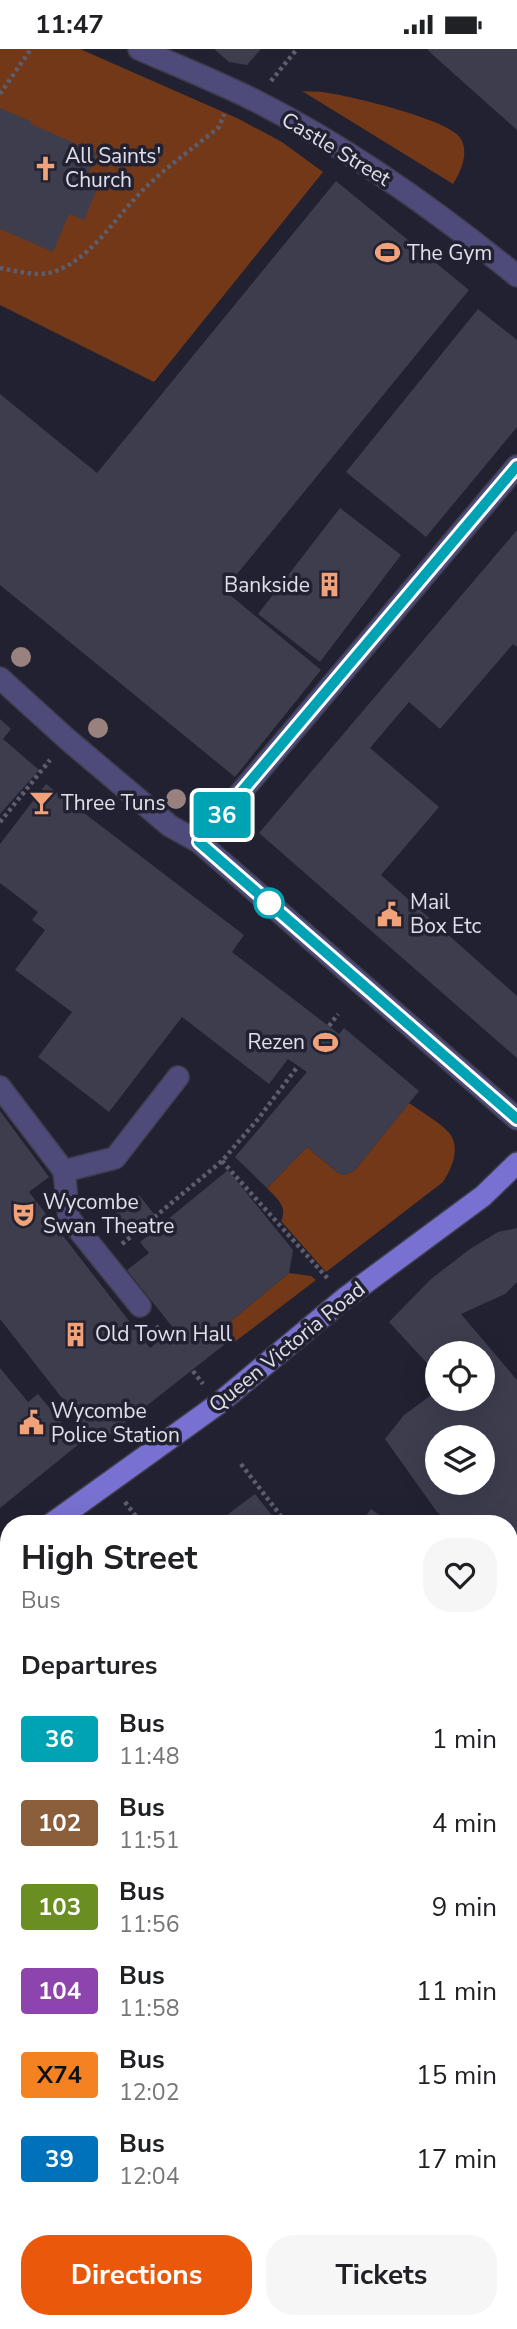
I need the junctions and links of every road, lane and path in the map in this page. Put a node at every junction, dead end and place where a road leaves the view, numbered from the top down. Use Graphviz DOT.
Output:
graph roads {
  1 [pos="31,49"];
  2 [pos="139,49"];
  3 [pos="297,49"];
  4 [pos="273,80"];
  5 [pos="0,94"];
  6 [pos="219,127"];
  7 [pos="0,268"];
  8 [pos="517,276"];
  9 [pos="517,466"];
  10 [pos="0,678"];
  11 [pos="67,739"];
  12 [pos="0,822"];
  13 [pos="199,842"];
  14 [pos="338,1014"];
  15 [pos="329,1026"];
  16 [pos="298,1066"];
  17 [pos="178,1077"];
  18 [pos="0,1087"];
  19 [pos="517,1119"];
  20 [pos="222,1161"];
  21 [pos="517,1163"];
  22 [pos="64,1171"];
  23 [pos="103,1260"];
  24 [pos="345,1298"];
  25 [pos="140,1306"];
  26 [pos="241,1464"];
  27 [pos="64,1515"];
  28 [pos="281,1515"];
  1 -- 5 [label="path"];
  2 -- 8 [label="street, Castle Street"];
  3 -- 4 [label="path"];
  6 -- 7 [label="path"];
  9 -- 13 [label="street"];
  10 -- 11 [label="street"];
  11 -- 12 [label="path"];
  11 -- 13 [label="street"];
  13 -- 19 [label="street"];
  14 -- 15 [label="path"];
  16 -- 20 [label="path"];
  17 -- 22 [label="street"];
  18 -- 22 [label="street"];
  20 -- 23 [label="path"];
  20 -- 24 [label="path"];
  21 -- 24 [label="main road, Queen Victoria Road"];
  22 -- 23 [label="street"];
  23 -- 25 [label="street"];
  24 -- 27 [label="main road, Queen Victoria Road"];
  26 -- 28 [label="path"];
}
